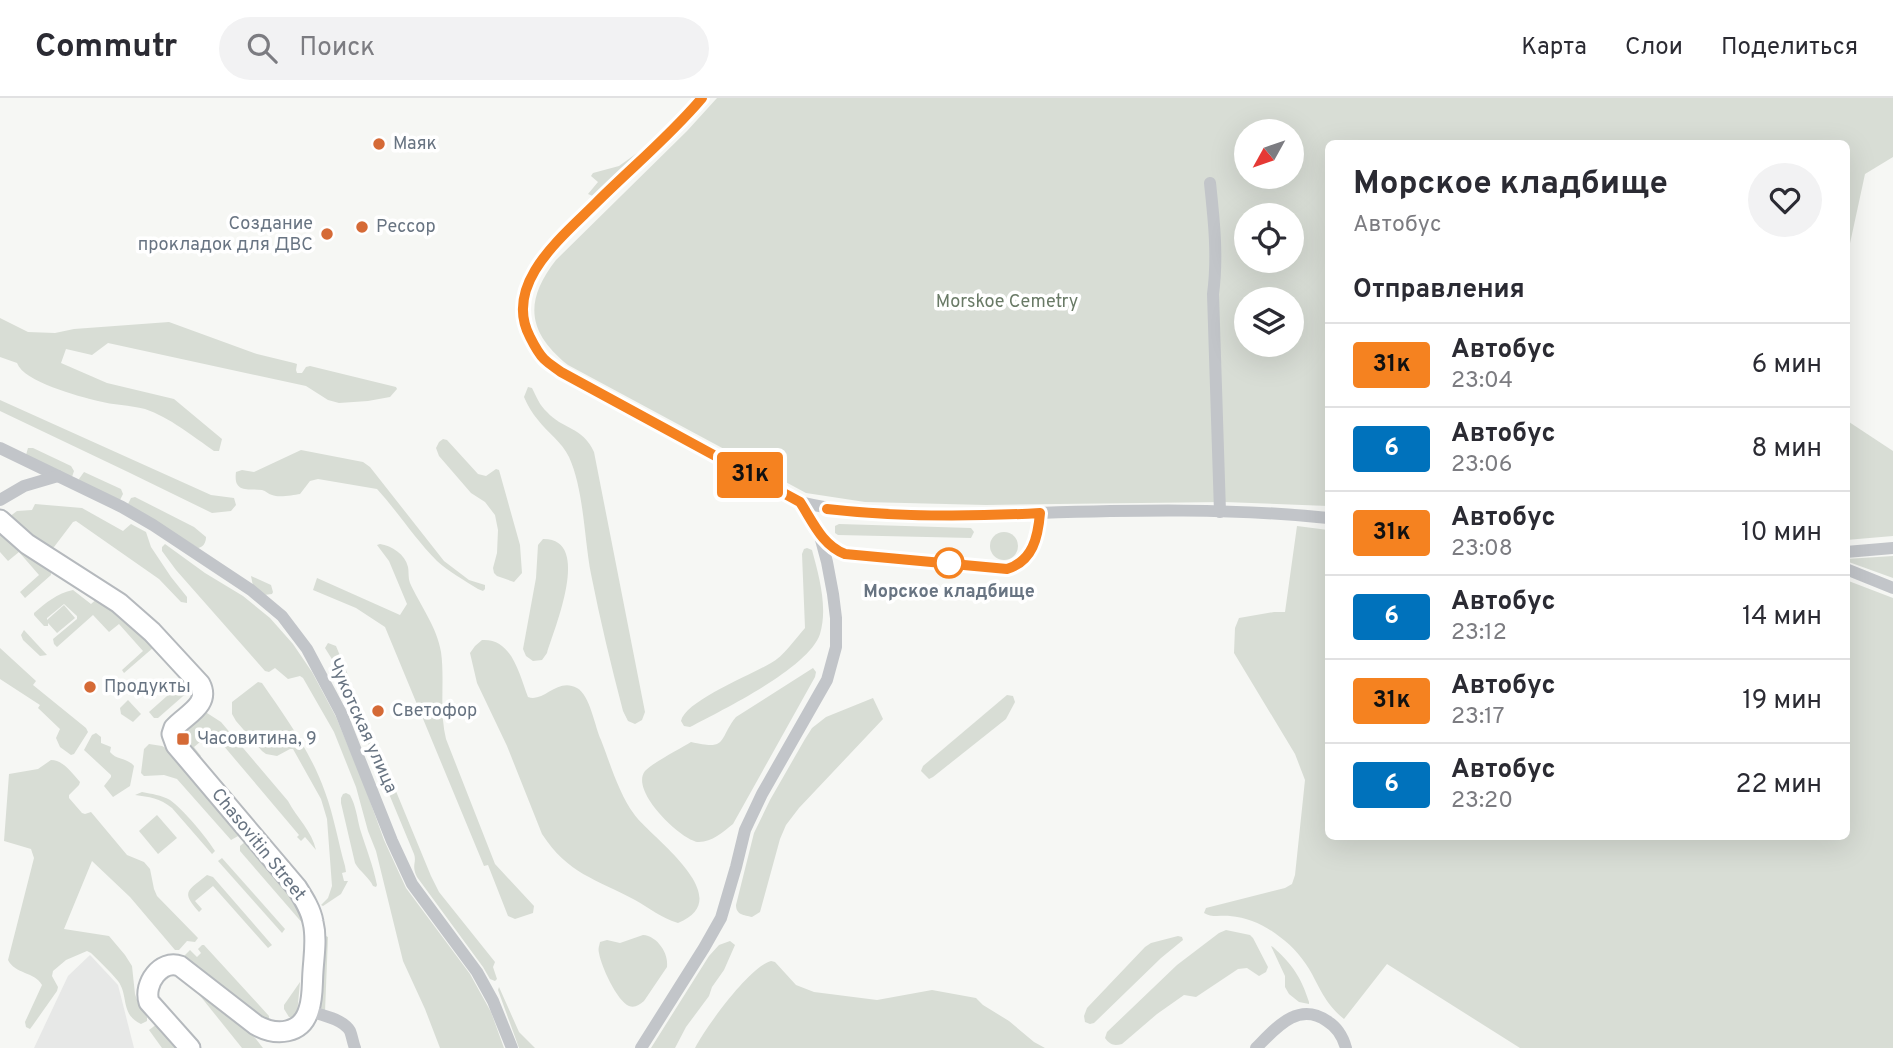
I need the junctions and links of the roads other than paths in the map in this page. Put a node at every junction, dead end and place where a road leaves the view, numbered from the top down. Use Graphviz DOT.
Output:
graph roads {
  1 [pos="702,98"];
  2 [pos="1210,183"];
  3 [pos="0,448"];
  4 [pos="58,476"];
  5 [pos="0,500"];
  6 [pos="800,502"];
  7 [pos="1220,512"];
  8 [pos="1325,518"];
  9 [pos="0,520"];
  10 [pos="1893,548"];
  11 [pos="1850,552"];
  12 [pos="1850,571"];
  13 [pos="1893,588"];
  14 [pos="309,1011"];
  15 [pos="190,1048"];
  16 [pos="355,1048"];
  17 [pos="512,1048"];
  18 [pos="640,1048"];
  19 [pos="1256,1048"];
  20 [pos="1346,1048"];
  1 -- 6 [label="street"];
  2 -- 7 [label="street"];
  3 -- 4 [label="street, Чукотская улица"];
  4 -- 5 [label="street"];
  4 -- 17 [label="street, Чукотская улица"];
  6 -- 7 [label="street"];
  6 -- 18 [label="street"];
  7 -- 8 [label="street"];
  9 -- 14 [label="street, Chasovitin Street"];
  10 -- 11 [label="street"];
  12 -- 13 [label="street"];
  14 -- 15 [label="street"];
  14 -- 16 [label="street"];
  19 -- 20 [label="street"];
}
